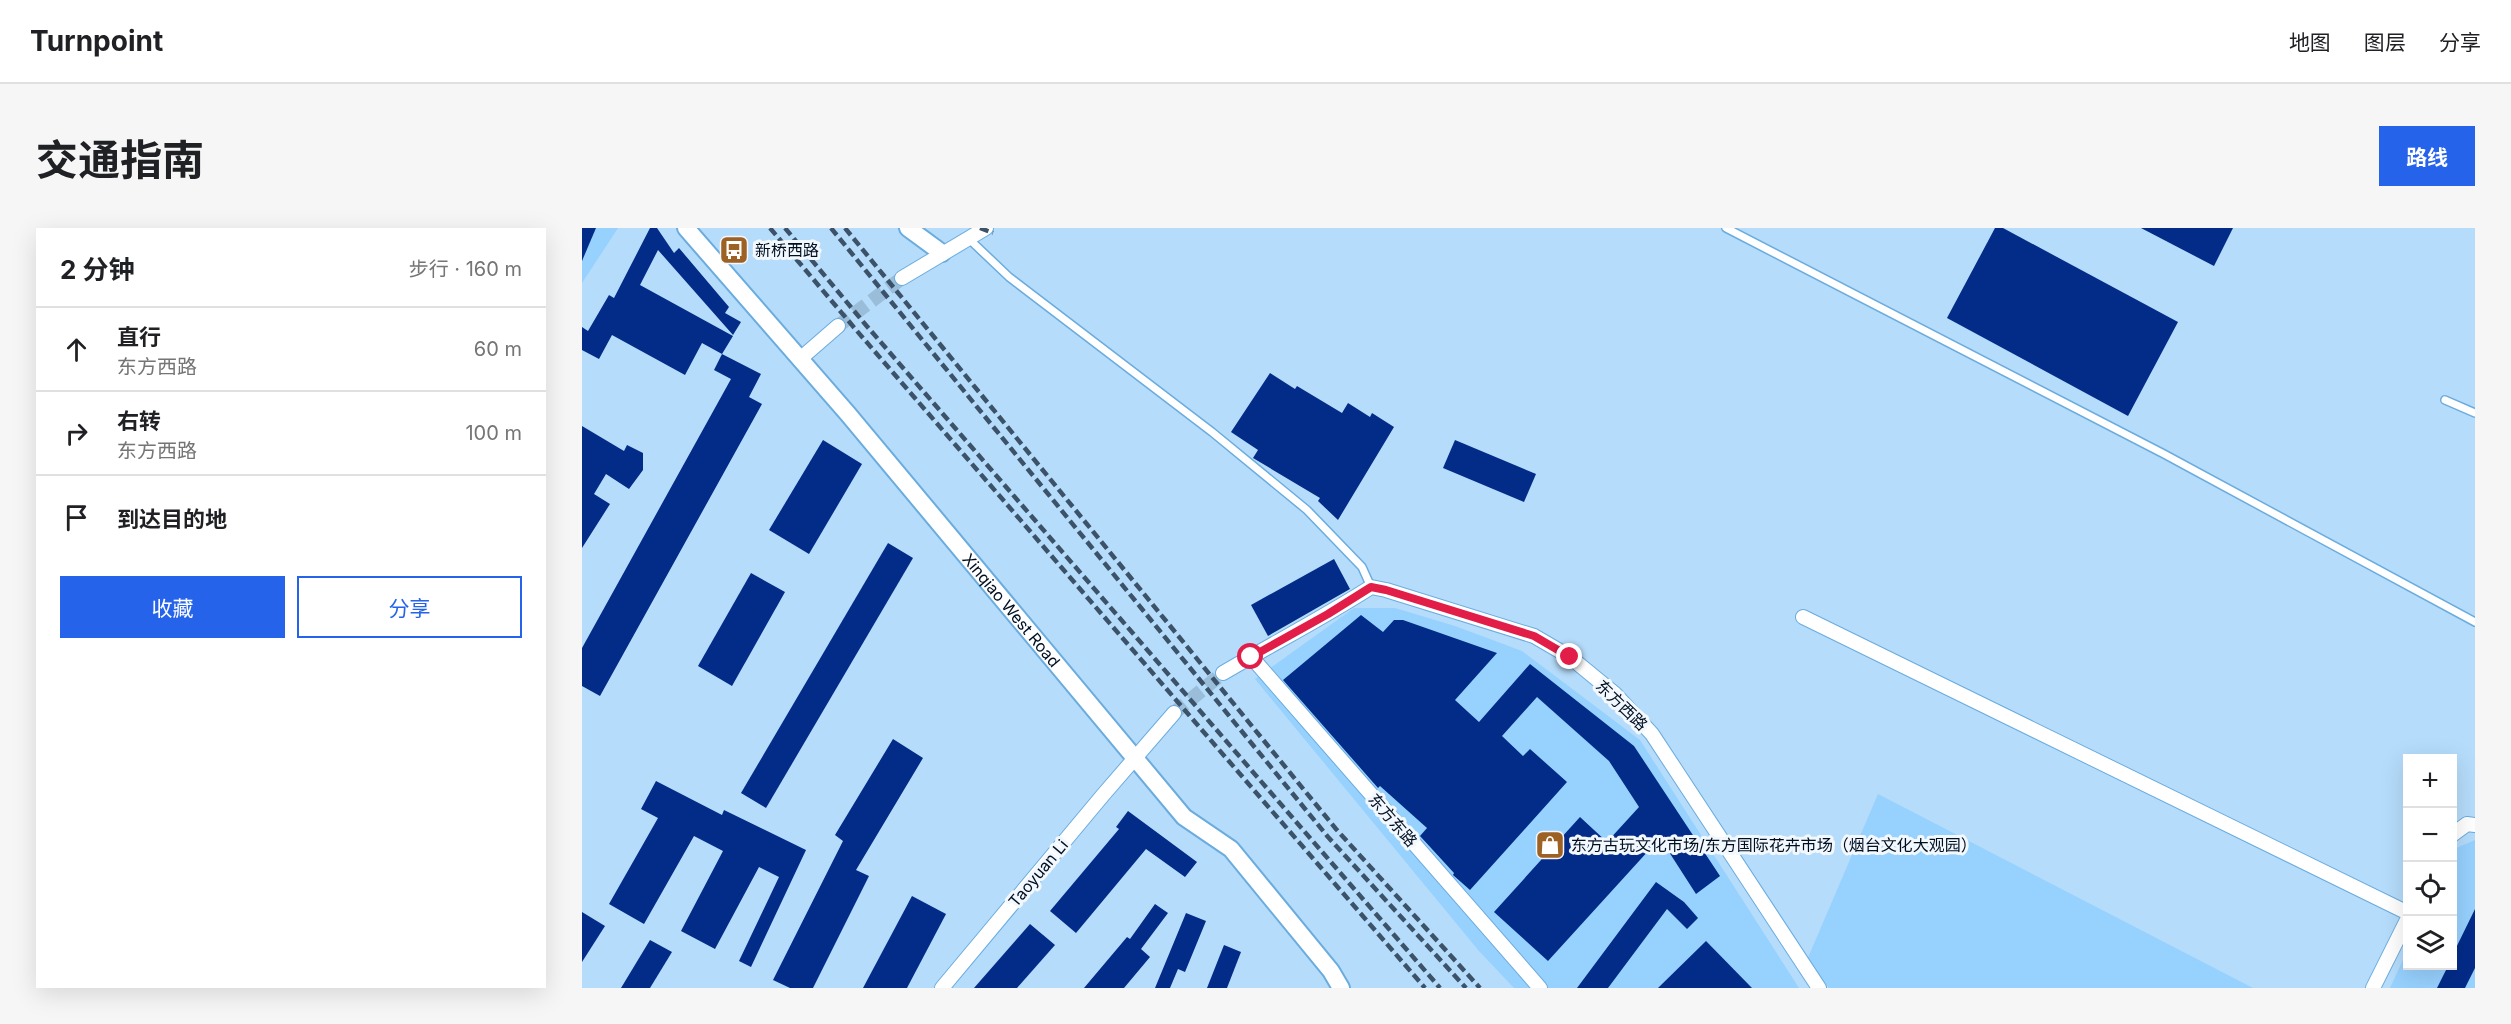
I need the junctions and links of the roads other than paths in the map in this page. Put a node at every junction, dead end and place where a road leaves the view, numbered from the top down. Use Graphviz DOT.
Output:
graph roads {
  1 [pos="686,228"];
  2 [pos="908,228"];
  3 [pos="986,228"];
  4 [pos="1726,228"];
  5 [pos="968,238"];
  6 [pos="942,253"];
  7 [pos="902,278"];
  8 [pos="838,326"];
  9 [pos="800,359"];
  10 [pos="2445,400"];
  11 [pos="2475,413"];
  12 [pos="1371,587"];
  13 [pos="1803,617"];
  14 [pos="2475,622"];
  15 [pos="1249,654"];
  16 [pos="1223,673"];
  17 [pos="1174,713"];
  18 [pos="1135,758"];
  19 [pos="2475,825"];
  20 [pos="2457,831"];
  21 [pos="2403,914"];
  22 [pos="2403,926"];
  23 [pos="942,988"];
  24 [pos="1341,988"];
  25 [pos="1540,988"];
  26 [pos="1819,988"];
  27 [pos="2373,988"];
  1 -- 9 [label="street, Xinqiao West Road"];
  2 -- 6 [label="street"];
  3 -- 5 [label="street"];
  4 -- 14 [label="lane"];
  5 -- 6 [label="street"];
  5 -- 12 [label="lane"];
  6 -- 7 [label="street"];
  8 -- 9 [label="street"];
  9 -- 18 [label="street, Xinqiao West Road"];
  10 -- 11 [label="lane"];
  12 -- 15 [label="street"];
  12 -- 26 [label="street, 东方西路"];
  13 -- 21 [label="street"];
  15 -- 16 [label="street"];
  15 -- 25 [label="street, 东方东路"];
  17 -- 18 [label="street"];
  18 -- 23 [label="street, Taoyuan Li"];
  18 -- 24 [label="street, Xinqiao West Road"];
  19 -- 20 [label="street"];
  22 -- 27 [label="street"];
}
